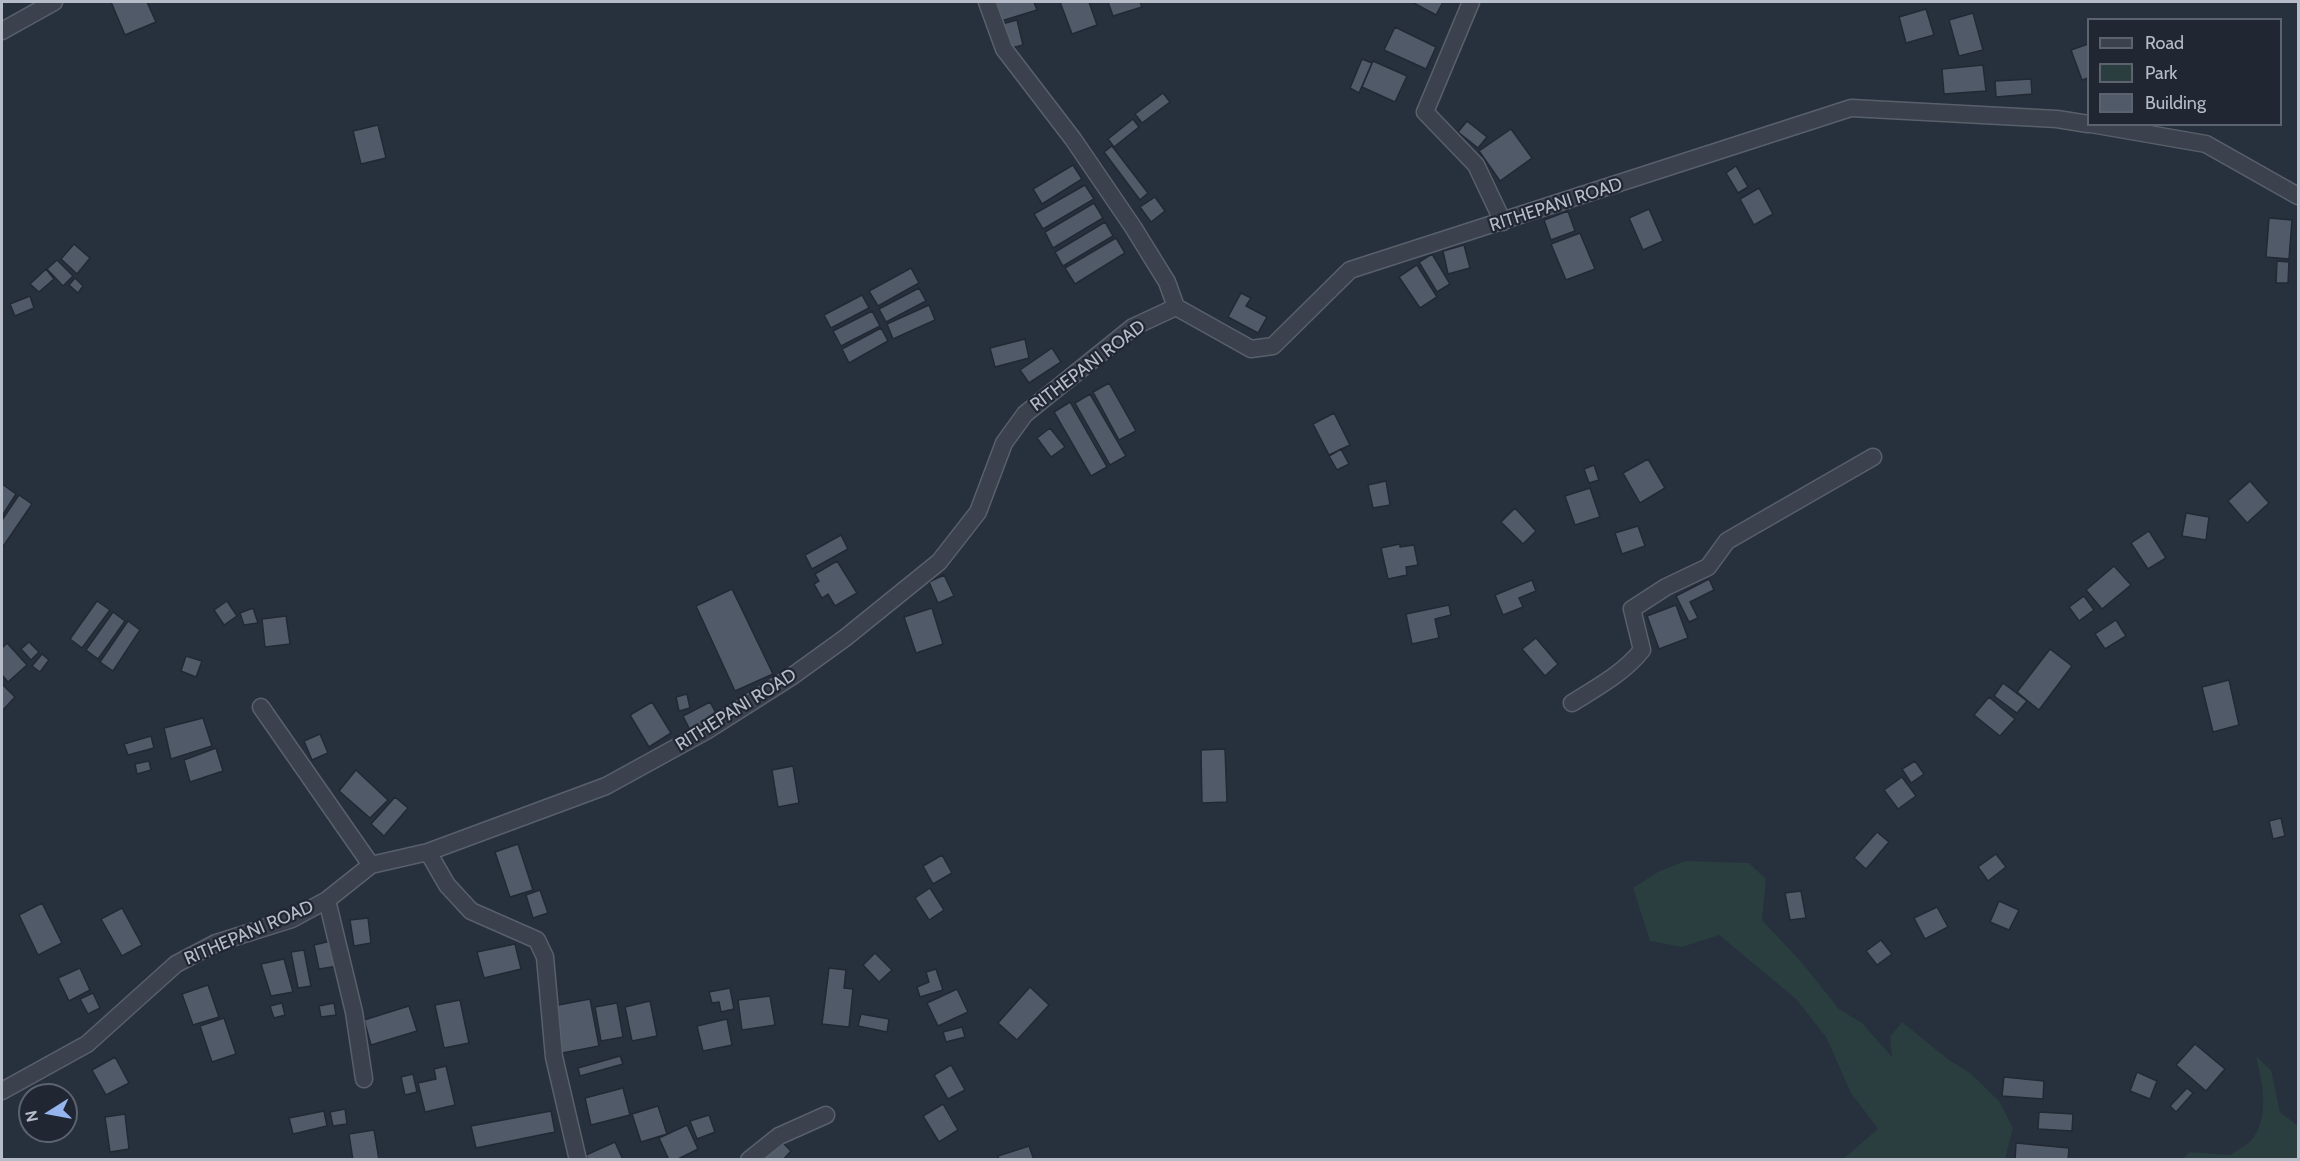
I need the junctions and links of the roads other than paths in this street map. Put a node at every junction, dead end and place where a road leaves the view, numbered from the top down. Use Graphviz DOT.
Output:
graph roads {
  1 [pos="54,2"];
  2 [pos="987,2"];
  3 [pos="1471,2"];
  4 [pos="2,31"];
  5 [pos="2087,124"];
  6 [pos="2102,126"];
  7 [pos="2298,196"];
  8 [pos="1503,222"];
  9 [pos="1176,307"];
  10 [pos="1873,457"];
  11 [pos="1572,703"];
  12 [pos="261,707"];
  13 [pos="428,852"];
  14 [pos="371,865"];
  15 [pos="327,900"];
  16 [pos="364,1079"];
  17 [pos="2,1091"];
  18 [pos="826,1115"];
  19 [pos="578,1160"];
  20 [pos="749,1160"];
  1 -- 4 [label="street"];
  2 -- 9 [label="street"];
  3 -- 8 [label="street"];
  5 -- 8 [label="street, RITHEPANI ROAD"];
  6 -- 7 [label="street, RITHEPANI ROAD"];
  8 -- 9 [label="street, RITHEPANI ROAD"];
  9 -- 13 [label="street, RITHEPANI ROAD"];
  10 -- 11 [label="street"];
  12 -- 14 [label="street"];
  13 -- 14 [label="street, RITHEPANI ROAD"];
  13 -- 19 [label="street"];
  14 -- 15 [label="street, RITHEPANI ROAD"];
  15 -- 16 [label="street"];
  15 -- 17 [label="street, RITHEPANI ROAD"];
  18 -- 20 [label="street"];
}
